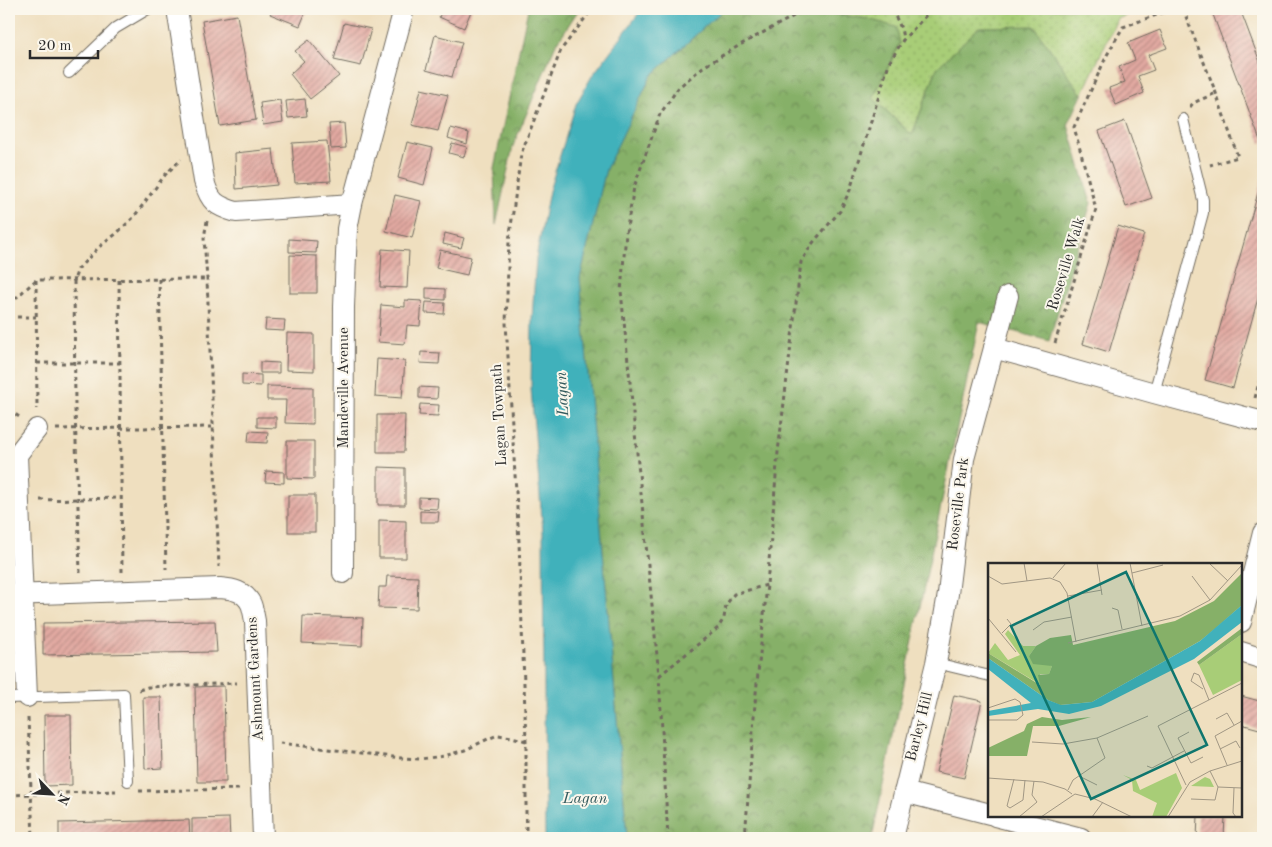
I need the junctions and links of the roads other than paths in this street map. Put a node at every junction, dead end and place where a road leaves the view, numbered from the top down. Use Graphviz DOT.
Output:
graph roads {
  1 [pos="148,9"];
  2 [pos="177,9"];
  3 [pos="404,9"];
  4 [pos="69,73"];
  5 [pos="1183,119"];
  6 [pos="352,204"];
  7 [pos="1008,296"];
  8 [pos="994,348"];
  9 [pos="1154,393"];
  10 [pos="1256,420"];
  11 [pos="37,430"];
  12 [pos="1263,533"];
  13 [pos="343,573"];
  14 [pos="16,595"];
  15 [pos="1242,618"];
  16 [pos="1242,652"];
  17 [pos="1263,659"];
  18 [pos="936,663"];
  19 [pos="988,676"];
  20 [pos="18,698"];
  21 [pos="128,781"];
  22 [pos="904,792"];
  23 [pos="988,813"];
  24 [pos="999,817"];
  25 [pos="263,838"];
  26 [pos="893,838"];
  27 [pos="1081,838"];
  1 -- 4 [label="lane"];
  2 -- 6 [label="street"];
  3 -- 6 [label="street, Mandeville Avenue"];
  5 -- 9 [label="lane"];
  6 -- 13 [label="street, Mandeville Avenue"];
  7 -- 8 [label="street, Roseville Park"];
  8 -- 9 [label="street"];
  8 -- 18 [label="street, Roseville Park"];
  9 -- 10 [label="street"];
  11 -- 14 [label="street"];
  12 -- 15 [label="street"];
  14 -- 20 [label="street"];
  14 -- 25 [label="street, Ashmount Gardens"];
  16 -- 17 [label="street"];
  18 -- 19 [label="lane"];
  18 -- 22 [label="street, Barley Hill"];
  20 -- 21 [label="lane"];
  22 -- 23 [label="street"];
  22 -- 26 [label="street, Barley Hill"];
  24 -- 27 [label="street"];
}
